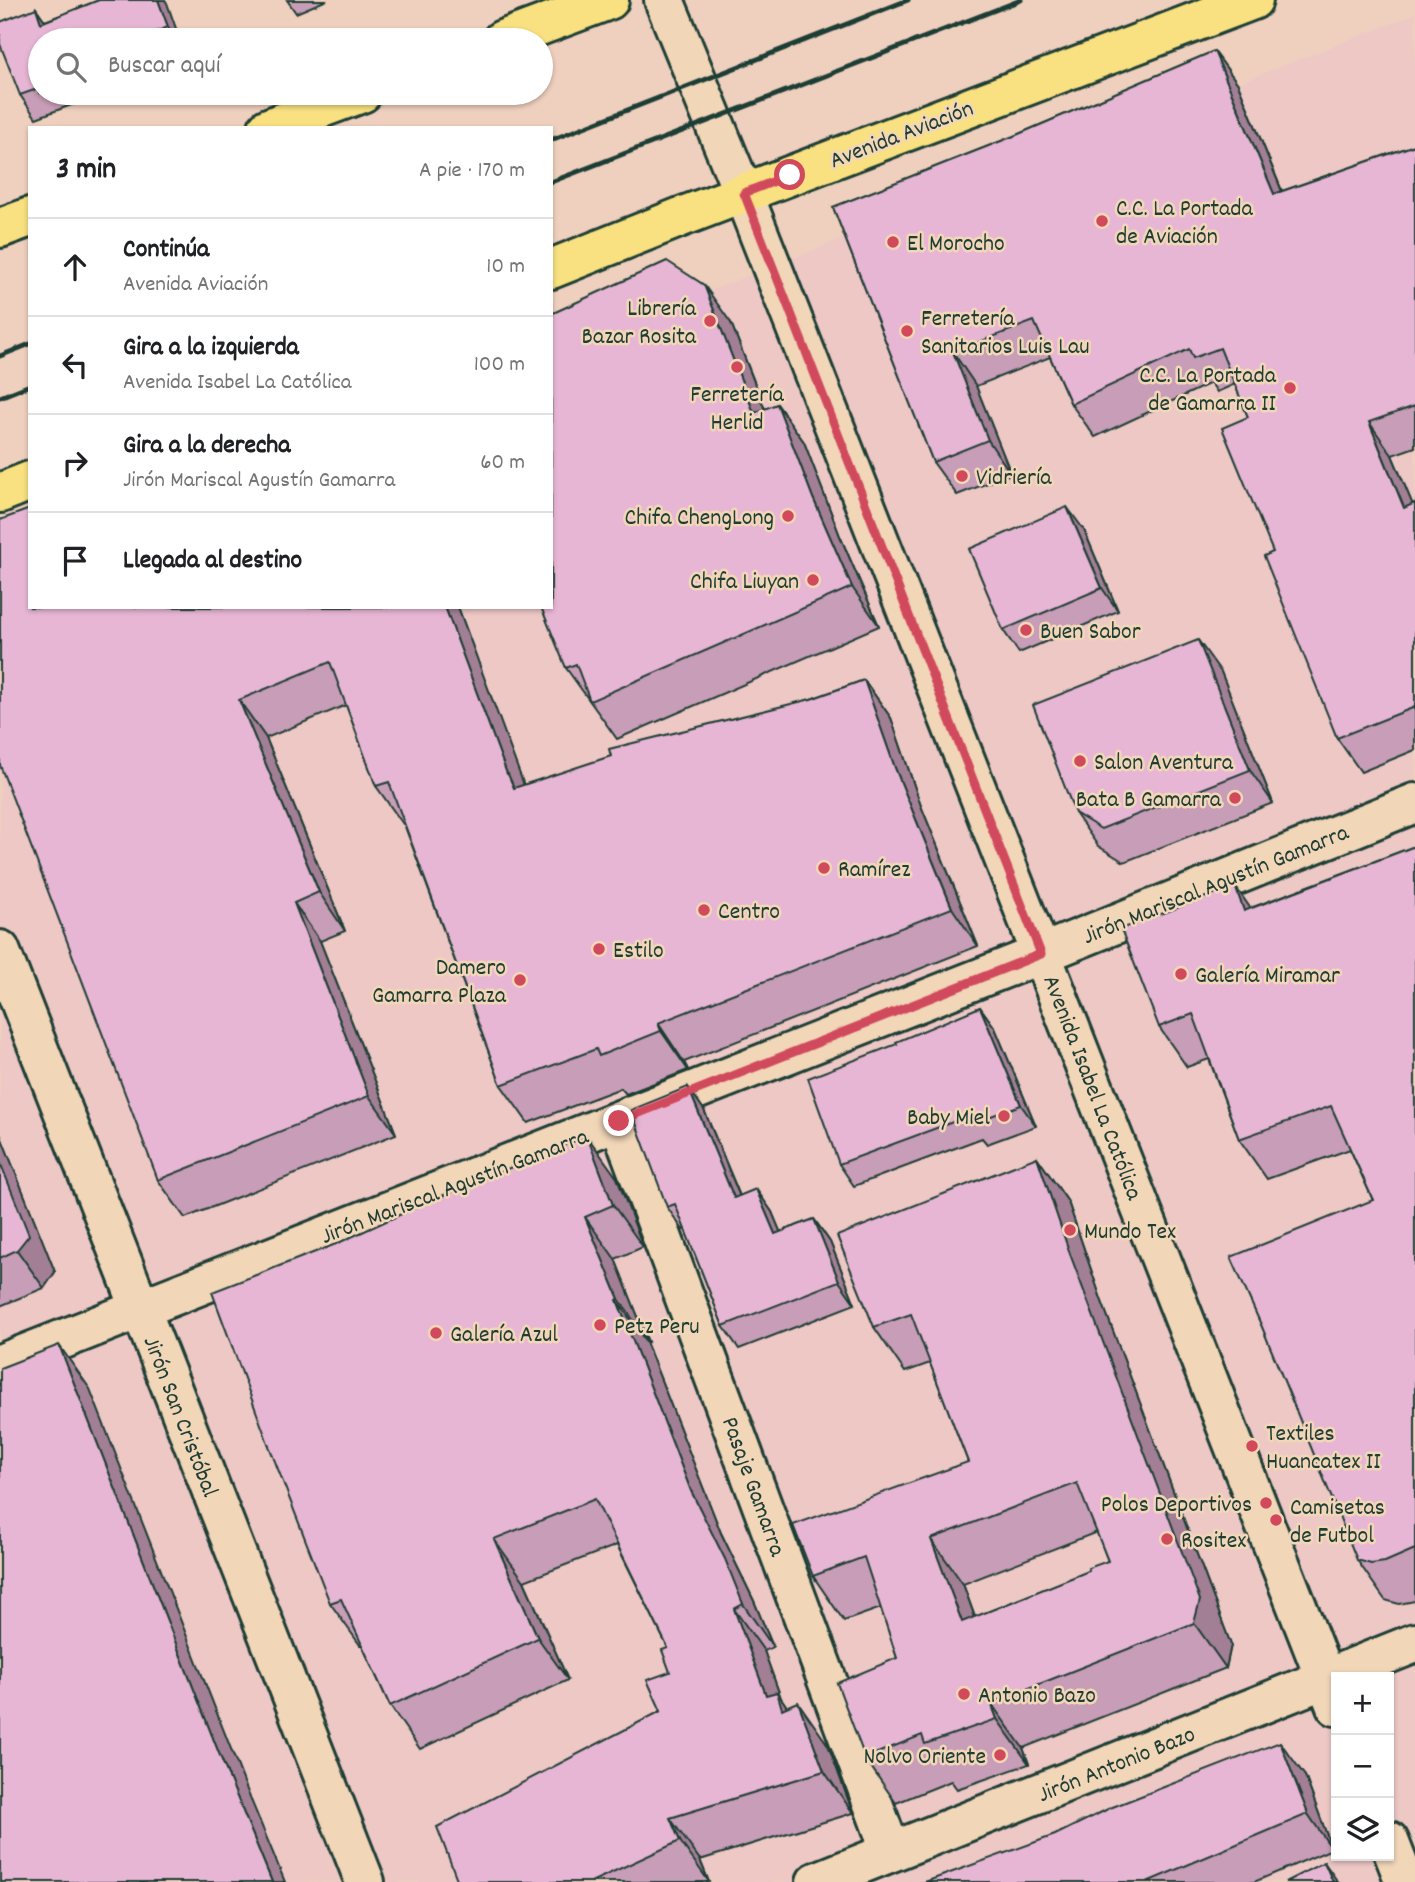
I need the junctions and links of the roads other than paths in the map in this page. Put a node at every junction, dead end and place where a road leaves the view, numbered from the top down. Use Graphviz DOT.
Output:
graph roads {
  1 [pos="609,0"];
  2 [pos="664,0"];
  3 [pos="1253,0"];
  4 [pos="534,28"];
  5 [pos="330,105"];
  6 [pos="273,126"];
  7 [pos="744,193"];
  8 [pos="28,218"];
  9 [pos="0,228"];
  10 [pos="553,268"];
  11 [pos="28,482"];
  12 [pos="0,493"];
  13 [pos="1415,803"];
  14 [pos="0,950"];
  15 [pos="1041,954"];
  16 [pos="619,1121"];
  17 [pos="140,1309"];
  18 [pos="0,1364"];
  19 [pos="1415,1643"];
  20 [pos="1366,1672"];
  21 [pos="1331,1693"];
  22 [pos="891,1852"];
  23 [pos="1394,1854"];
  24 [pos="365,1882"];
  25 [pos="816,1882"];
  26 [pos="1405,1882"];
  1 -- 4 [label="main road"];
  2 -- 7 [label="street, Avenida Isabel La Católica"];
  3 -- 7 [label="main road, Avenida Aviación"];
  5 -- 6 [label="main road"];
  7 -- 10 [label="main road, Avenida Aviación"];
  7 -- 15 [label="street, Avenida Isabel La Católica"];
  8 -- 9 [label="main road"];
  11 -- 12 [label="main road"];
  13 -- 15 [label="street, Jirón Mariscal Agustín Gamarra"];
  14 -- 17 [label="street, Jirón San Cristóbal"];
  15 -- 16 [label="street, Jirón Mariscal Agustín Gamarra"];
  15 -- 21 [label="street, Avenida Isabel La Católica"];
  16 -- 17 [label="street, Jirón Mariscal Agustín Gamarra"];
  16 -- 22 [label="street, Pasaje Gamarra"];
  17 -- 18 [label="street, Jirón Mariscal Agustín Gamarra"];
  17 -- 24 [label="street, Jirón San Cristóbal"];
  19 -- 20 [label="street, Jirón Antonio Bazo"];
  21 -- 22 [label="street, Jirón Antonio Bazo"];
  22 -- 25 [label="street, Jirón Antonio Bazo"];
  23 -- 26 [label="street"];
}
